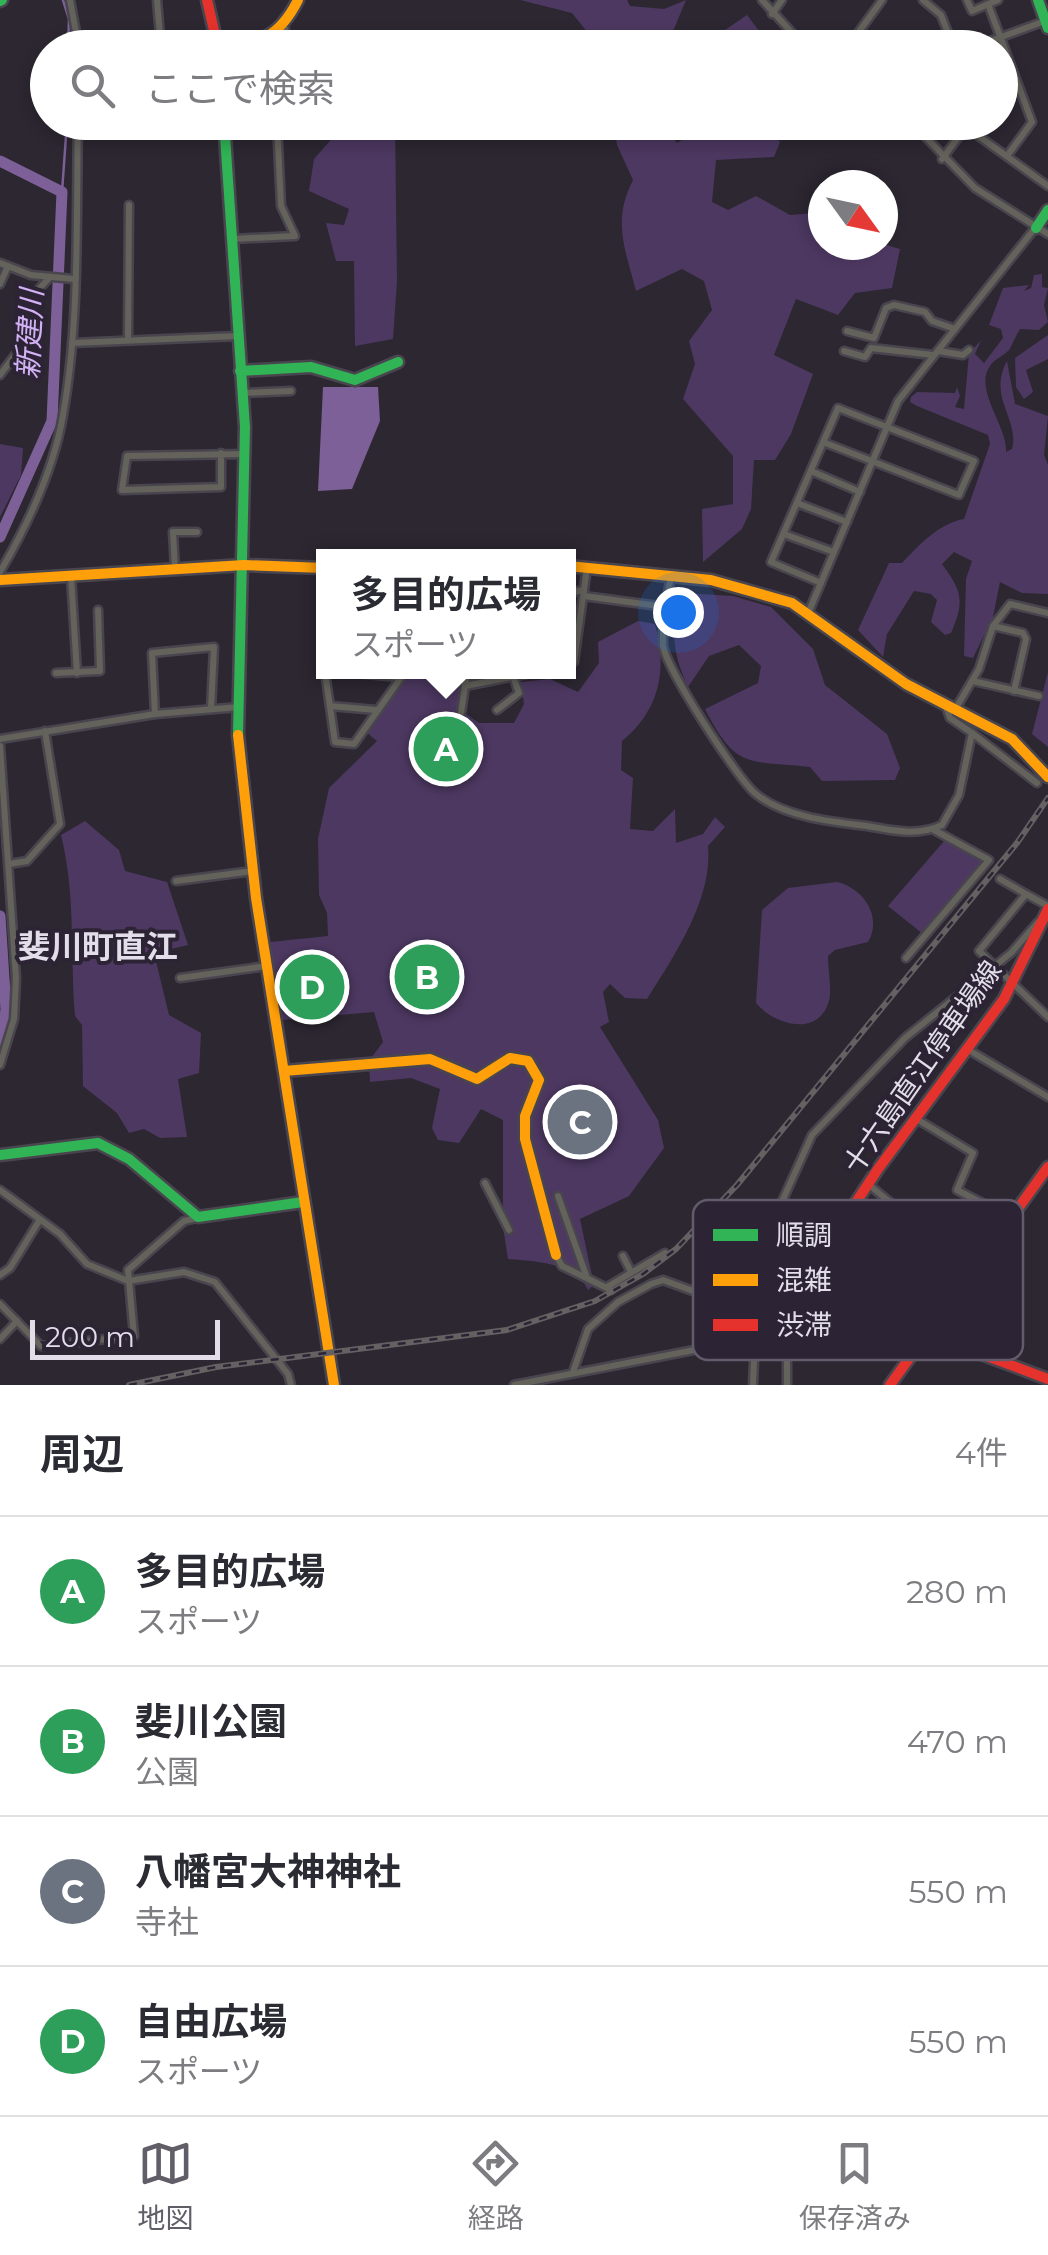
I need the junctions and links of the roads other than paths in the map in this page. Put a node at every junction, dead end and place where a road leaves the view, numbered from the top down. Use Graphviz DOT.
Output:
graph roads {
  1 [pos="70,0"];
  2 [pos="156,0"];
  3 [pos="207,0"];
  4 [pos="298,0"];
  5 [pos="762,0"];
  6 [pos="782,0"];
  7 [pos="923,0"];
  8 [pos="967,0"];
  9 [pos="998,0"];
  10 [pos="1038,0"];
  11 [pos="878,1"];
  12 [pos="988,4"];
  13 [pos="772,14"];
  14 [pos="1047,24"];
  15 [pos="284,29"];
  16 [pos="75,30"];
  17 [pos="159,30"];
  18 [pos="214,30"];
  19 [pos="788,30"];
  20 [pos="859,30"];
  21 [pos="947,30"];
  22 [pos="997,30"];
  23 [pos="1018,32"];
  24 [pos="1018,85"];
  25 [pos="78,140"];
  26 [pos="225,140"];
  27 [pos="278,140"];
  28 [pos="926,140"];
  29 [pos="956,140"];
  30 [pos="987,140"];
  31 [pos="1007,156"];
  32 [pos="942,159"];
  33 [pos="1048,186"];
  34 [pos="130,205"];
  35 [pos="1048,210"];
  36 [pos="1036,228"];
  37 [pos="1048,234"];
  38 [pos="232,239"];
  39 [pos="4,265"];
  40 [pos="50,277"];
  41 [pos="74,279"];
  42 [pos="0,284"];
  43 [pos="955,330"];
  44 [pos="847,331"];
  45 [pos="238,336"];
  46 [pos="874,338"];
  47 [pos="128,340"];
  48 [pos="72,343"];
  49 [pos="871,348"];
  50 [pos="969,350"];
  51 [pos="844,351"];
  52 [pos="940,353"];
  53 [pos="398,362"];
  54 [pos="240,371"];
  55 [pos="0,376"];
  56 [pos="291,391"];
  57 [pos="242,393"];
  58 [pos="888,427"];
  59 [pos="823,442"];
  60 [pos="221,453"];
  61 [pos="244,454"];
  62 [pos="874,461"];
  63 [pos="811,471"];
  64 [pos="860,492"];
  65 [pos="797,503"];
  66 [pos="847,522"];
  67 [pos="197,532"];
  68 [pos="784,534"];
  69 [pos="834,552"];
  70 [pos="244,565"];
  71 [pos="576,566"];
  72 [pos="587,567"];
  73 [pos="316,568"];
  74 [pos="175,569"];
  75 [pos="0,572"];
  76 [pos="71,575"];
  77 [pos="671,576"];
  78 [pos="0,580"];
  79 [pos="821,583"];
  80 [pos="576,593"];
  81 [pos="584,593"];
  82 [pos="666,607"];
  83 [pos="98,610"];
  84 [pos="809,611"];
  85 [pos="1048,613"];
  86 [pos="994,626"];
  87 [pos="579,628"];
  88 [pos="576,629"];
  89 [pos="576,648"];
  90 [pos="56,673"];
  91 [pos="77,673"];
  92 [pos="326,679"];
  93 [pos="400,679"];
  94 [pos="466,679"];
  95 [pos="498,679"];
  96 [pos="513,679"];
  97 [pos="973,681"];
  98 [pos="465,686"];
  99 [pos="1014,690"];
  100 [pos="1039,696"];
  101 [pos="330,706"];
  102 [pos="951,706"];
  103 [pos="238,707"];
  104 [pos="210,709"];
  105 [pos="378,710"];
  106 [pos="496,710"];
  107 [pos="461,713"];
  108 [pos="156,714"];
  109 [pos="45,731"];
  110 [pos="972,733"];
  111 [pos="0,743"];
  112 [pos="1042,780"];
  113 [pos="933,830"];
  114 [pos="9,864"];
  115 [pos="252,871"];
  116 [pos="1000,879"];
  117 [pos="176,881"];
  118 [pos="1026,894"];
  119 [pos="1047,909"];
  120 [pos="906,958"];
  121 [pos="267,966"];
  122 [pos="991,968"];
  123 [pos="180,978"];
  124 [pos="1011,983"];
  125 [pos="1048,1016"];
  126 [pos="967,1048"];
  127 [pos="0,1065"];
  128 [pos="284,1071"];
  129 [pos="1048,1097"];
  130 [pos="915,1118"];
  131 [pos="0,1155"];
  132 [pos="1048,1167"];
  133 [pos="485,1183"];
  134 [pos="868,1184"];
  135 [pos="0,1190"];
  136 [pos="558,1196"];
  137 [pos="783,1200"];
  138 [pos="858,1200"];
  139 [pos="887,1200"];
  140 [pos="976,1200"];
  141 [pos="1023,1201"];
  142 [pos="303,1202"];
  143 [pos="198,1217"];
  144 [pos="40,1221"];
  145 [pos="509,1230"];
  146 [pos="664,1254"];
  147 [pos="556,1255"];
  148 [pos="623,1256"];
  149 [pos="631,1272"];
  150 [pos="0,1276"];
  151 [pos="587,1278"];
  152 [pos="128,1281"];
  153 [pos="693,1290"];
  154 [pos="612,1294"];
  155 [pos="0,1304"];
  156 [pos="17,1321"];
  157 [pos="0,1339"];
  158 [pos="693,1348"];
  159 [pos="754,1360"];
  160 [pos="908,1360"];
  161 [pos="997,1360"];
  162 [pos="573,1372"];
  163 [pos="555,1380"];
  164 [pos="1048,1380"];
  165 [pos="292,1385"];
  166 [pos="334,1385"];
  167 [pos="514,1385"];
  168 [pos="753,1385"];
  169 [pos="890,1385"];
  1 -- 16 [label="street"];
  2 -- 17 [label="street"];
  3 -- 18 [label="main road"];
  4 -- 15 [label="main road"];
  5 -- 13 [label="street"];
  6 -- 13 [label="street"];
  7 -- 21 [label="street"];
  8 -- 12 [label="street"];
  9 -- 12 [label="street"];
  10 -- 14 [label="main road"];
  11 -- 20 [label="street"];
  12 -- 22 [label="street"];
  13 -- 19 [label="street"];
  14 -- 23 [label="street"];
  24 -- 31 [label="street"];
  25 -- 41 [label="street"];
  26 -- 38 [label="main road"];
  27 -- 38 [label="street"];
  28 -- 32 [label="street"];
  29 -- 32 [label="street"];
  30 -- 31 [label="street"];
  31 -- 33 [label="street"];
  32 -- 36 [label="street"];
  34 -- 47 [label="street"];
  35 -- 36 [label="main road"];
  36 -- 37 [label="street"];
  36 -- 43 [label="street"];
  38 -- 45 [label="main road"];
  39 -- 40 [label="street"];
  39 -- 42 [label="street"];
  40 -- 41 [label="street"];
  40 -- 55 [label="street"];
  41 -- 48 [label="street"];
  43 -- 46 [label="street"];
  43 -- 52 [label="street"];
  44 -- 46 [label="street"];
  45 -- 47 [label="street"];
  45 -- 54 [label="main road"];
  46 -- 49 [label="street"];
  47 -- 48 [label="street"];
  48 -- 75 [label="street"];
  49 -- 51 [label="street"];
  49 -- 52 [label="street"];
  50 -- 52 [label="street"];
  52 -- 58 [label="street"];
  53 -- 54 [label="main road"];
  54 -- 57 [label="main road"];
  56 -- 57 [label="street"];
  57 -- 61 [label="main road"];
  58 -- 59 [label="street"];
  58 -- 62 [label="street"];
  58 -- 62 [label="street"];
  59 -- 62 [label="street"];
  59 -- 63 [label="street"];
  60 -- 60 [label="street"];
  60 -- 61 [label="street"];
  61 -- 70 [label="main road"];
  62 -- 64 [label="street"];
  63 -- 64 [label="street"];
  63 -- 65 [label="street"];
  64 -- 66 [label="street"];
  65 -- 66 [label="street"];
  65 -- 68 [label="street"];
  66 -- 69 [label="street"];
  67 -- 74 [label="street"];
  68 -- 69 [label="street"];
  68 -- 79 [label="street"];
  69 -- 79 [label="street"];
  70 -- 73 [label="main road"];
  70 -- 74 [label="main road"];
  70 -- 103 [label="main road"];
  71 -- 72 [label="main road"];
  72 -- 77 [label="main road"];
  72 -- 81 [label="street"];
  74 -- 76 [label="main road"];
  76 -- 78 [label="main road"];
  76 -- 91 [label="street"];
  77 -- 82 [label="street"];
  77 -- 84 [label="main road"];
  79 -- 84 [label="street"];
  80 -- 81 [label="street"];
  81 -- 82 [label="street"];
  81 -- 87 [label="street"];
  82 -- 113 [label="street"];
  83 -- 91 [label="street"];
  84 -- 102 [label="main road"];
  85 -- 86 [label="street"];
  86 -- 97 [label="street"];
  86 -- 99 [label="street"];
  87 -- 88 [label="street"];
  87 -- 89 [label="street"];
  90 -- 91 [label="street"];
  92 -- 101 [label="street"];
  93 -- 105 [label="street"];
  94 -- 98 [label="street"];
  95 -- 98 [label="street"];
  96 -- 106 [label="street"];
  97 -- 99 [label="street"];
  97 -- 102 [label="street"];
  98 -- 107 [label="street"];
  99 -- 100 [label="street"];
  101 -- 105 [label="street"];
  101 -- 105 [label="street"];
  102 -- 110 [label="street"];
  102 -- 112 [label="main road"];
  103 -- 104 [label="street"];
  103 -- 115 [label="main road"];
  104 -- 108 [label="street"];
  104 -- 108 [label="street"];
  108 -- 109 [label="street"];
  109 -- 111 [label="street"];
  109 -- 114 [label="street"];
  110 -- 112 [label="street"];
  110 -- 113 [label="street"];
  111 -- 114 [label="street"];
  113 -- 120 [label="street"];
  114 -- 127 [label="street"];
  115 -- 117 [label="street"];
  115 -- 121 [label="main road"];
  116 -- 118 [label="street"];
  118 -- 119 [label="street"];
  118 -- 122 [label="street"];
  119 -- 122 [label="street"];
  119 -- 124 [label="main road, 十六島直江停車場線"];
  121 -- 123 [label="street"];
  121 -- 128 [label="main road"];
  122 -- 124 [label="street"];
  122 -- 137 [label="street"];
  124 -- 125 [label="street"];
  124 -- 126 [label="main road, 十六島直江停車場線"];
  126 -- 129 [label="street"];
  126 -- 130 [label="main road, 十六島直江停車場線"];
  128 -- 142 [label="main road"];
  128 -- 147 [label="main road"];
  130 -- 134 [label="main road, 十六島直江停車場線"];
  130 -- 140 [label="street"];
  131 -- 143 [label="main road"];
  132 -- 141 [label="main road"];
  133 -- 145 [label="street"];
  134 -- 138 [label="main road, 十六島直江停車場線"];
  134 -- 139 [label="street"];
  135 -- 144 [label="street"];
  136 -- 151 [label="street"];
  142 -- 143 [label="main road"];
  142 -- 166 [label="main road"];
  143 -- 152 [label="street"];
  144 -- 150 [label="street"];
  144 -- 152 [label="street"];
  146 -- 149 [label="street"];
  147 -- 151 [label="street"];
  148 -- 149 [label="street"];
  149 -- 154 [label="street"];
  151 -- 154 [label="street"];
  152 -- 156 [label="street"];
  152 -- 165 [label="street"];
  153 -- 154 [label="street"];
  154 -- 162 [label="street"];
  155 -- 156 [label="street"];
  156 -- 157 [label="street"];
  158 -- 162 [label="street"];
  159 -- 168 [label="street"];
  160 -- 169 [label="main road"];
  161 -- 164 [label="main road"];
  162 -- 163 [label="street"];
  163 -- 167 [label="street"];
}
